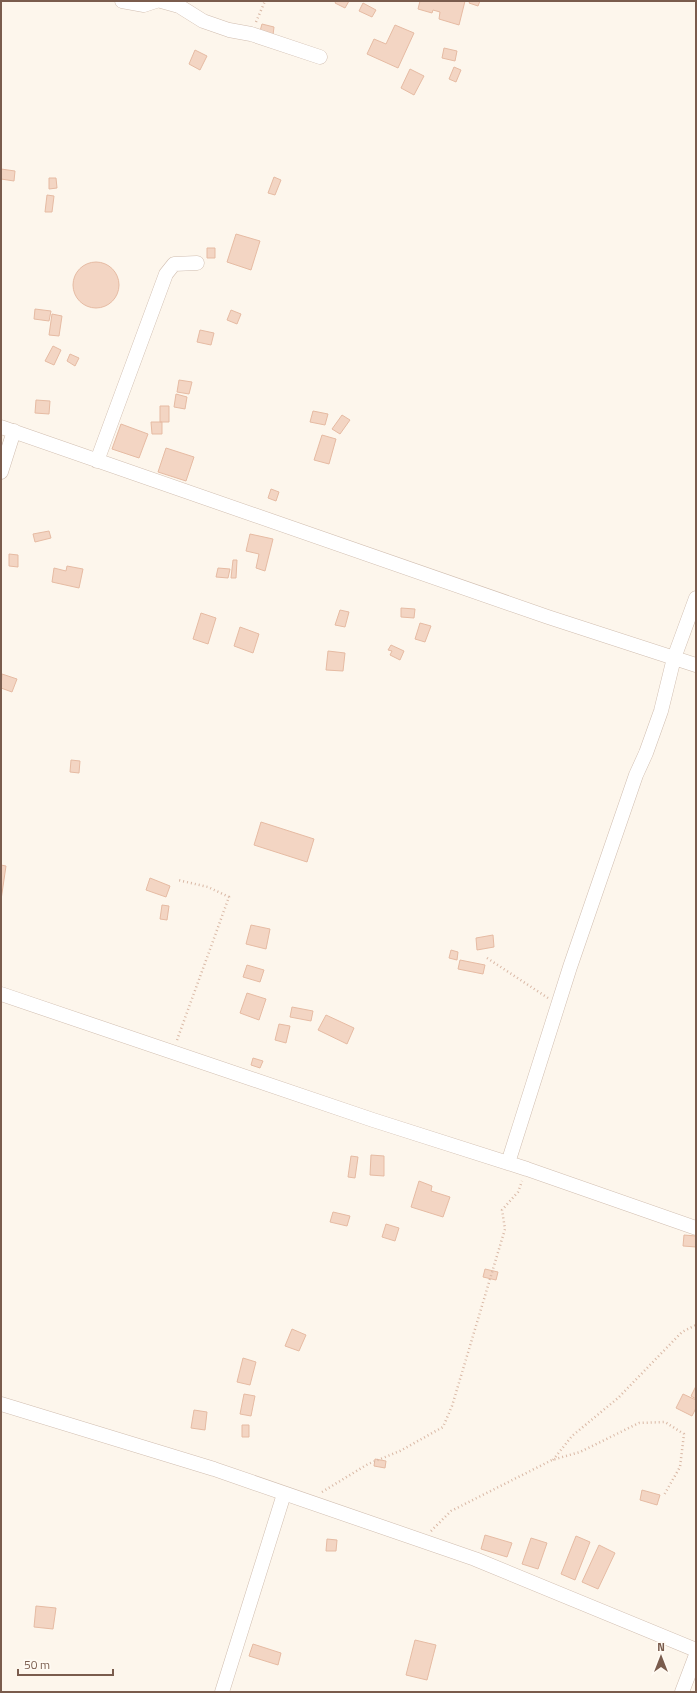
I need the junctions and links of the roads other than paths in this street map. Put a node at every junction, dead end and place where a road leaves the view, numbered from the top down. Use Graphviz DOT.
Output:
graph roads {
  1 [pos="122,1"];
  2 [pos="156,1"];
  3 [pos="161,1"];
  4 [pos="320,57"];
  5 [pos="197,263"];
  6 [pos="8,429"];
  7 [pos="97,461"];
  8 [pos="1,472"];
  9 [pos="696,598"];
  10 [pos="674,658"];
  11 [pos="696,665"];
  12 [pos="1,994"];
  13 [pos="508,1163"];
  14 [pos="696,1228"];
  15 [pos="1,1404"];
  16 [pos="284,1494"];
  17 [pos="696,1650"];
  18 [pos="696,1655"];
  19 [pos="222,1692"];
  20 [pos="682,1692"];
  1 -- 2 [label="street"];
  3 -- 4 [label="street"];
  5 -- 7 [label="street"];
  6 -- 7 [label="street"];
  6 -- 8 [label="street"];
  7 -- 10 [label="street"];
  9 -- 10 [label="street"];
  10 -- 11 [label="street"];
  10 -- 13 [label="street"];
  12 -- 13 [label="street"];
  13 -- 14 [label="street"];
  15 -- 16 [label="street"];
  16 -- 17 [label="street"];
  16 -- 19 [label="street"];
  18 -- 20 [label="street"];
}
